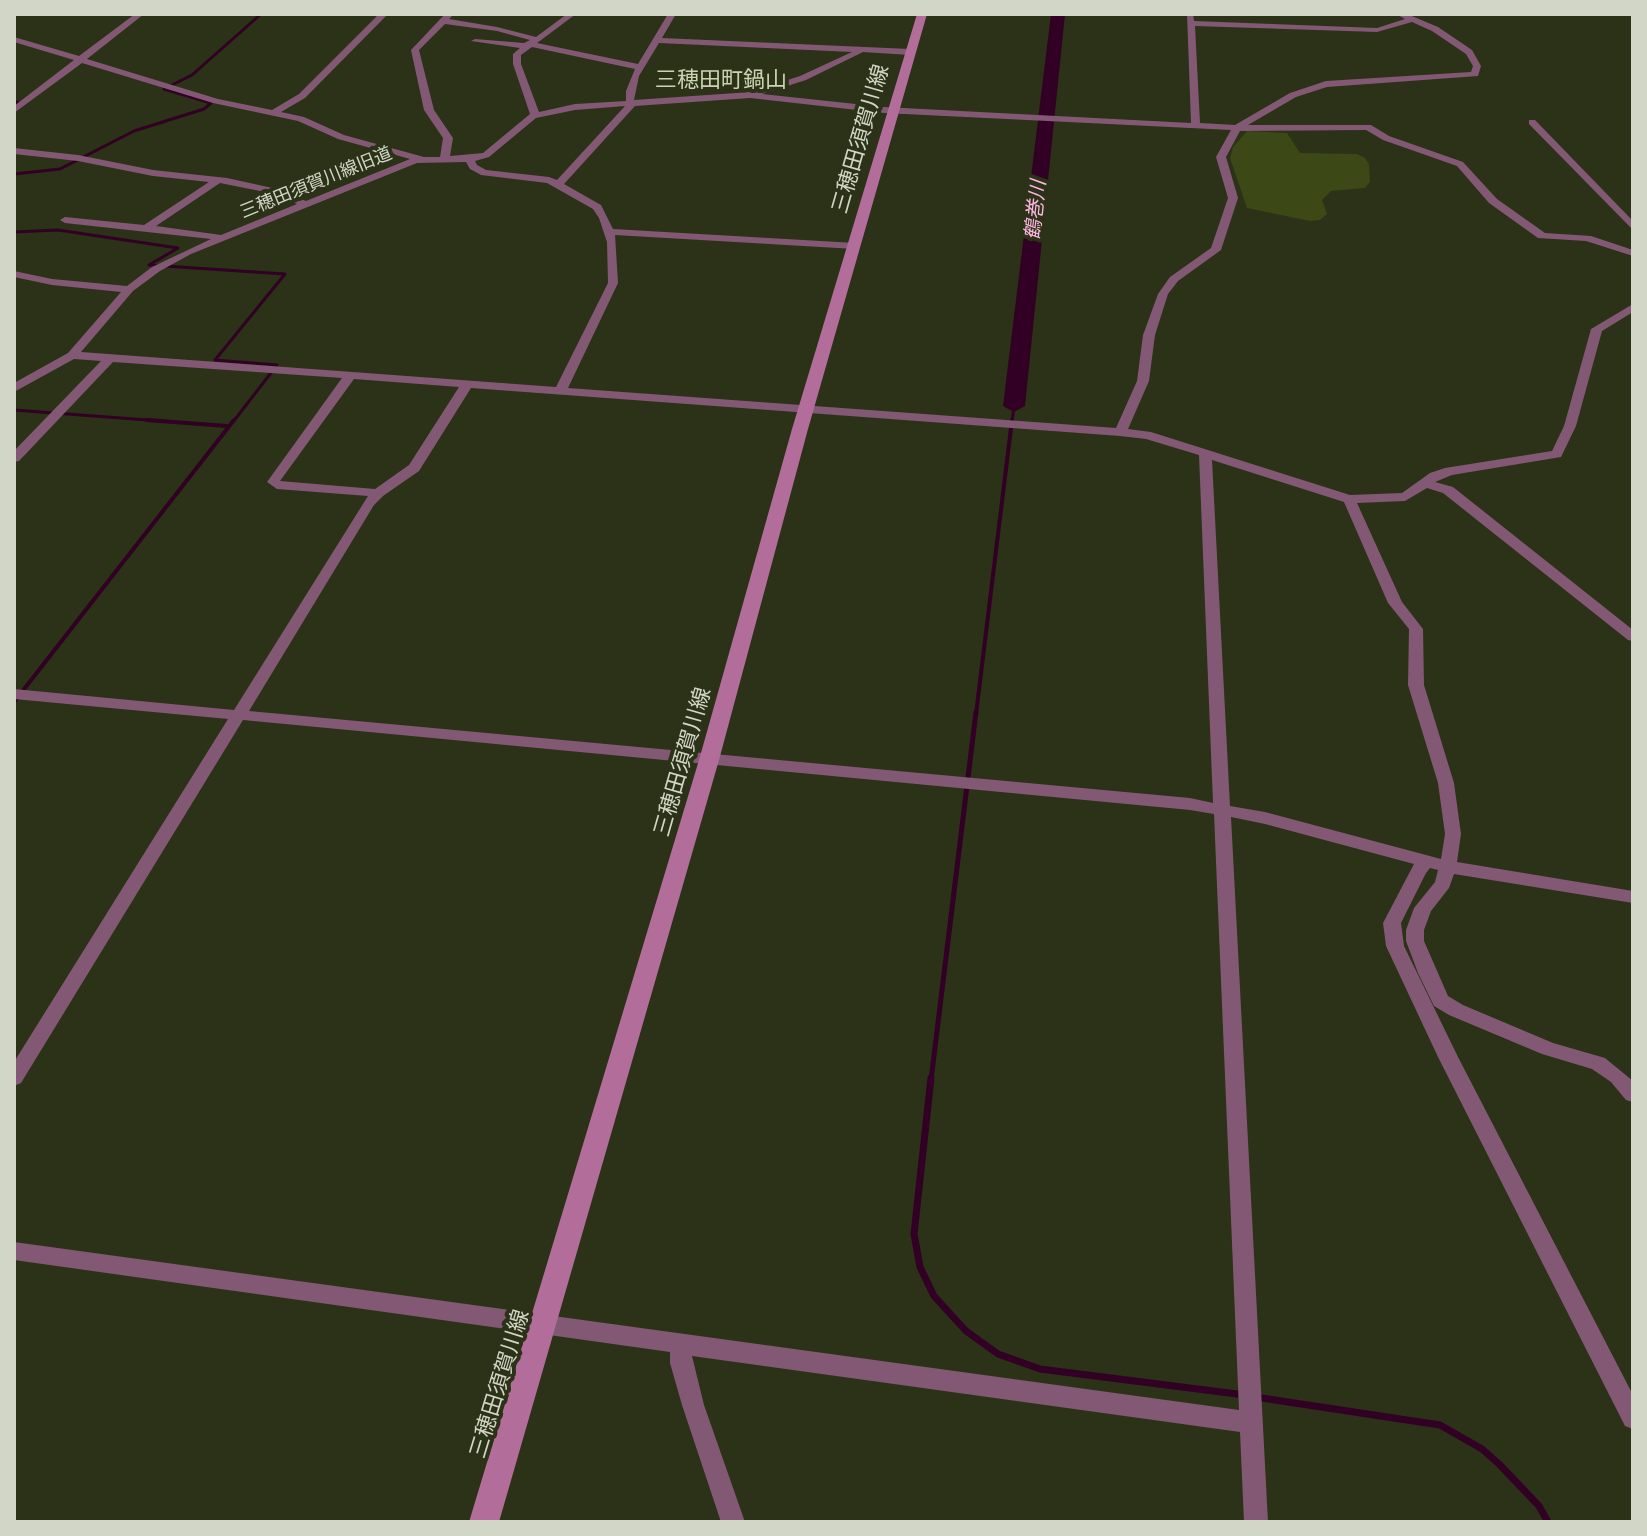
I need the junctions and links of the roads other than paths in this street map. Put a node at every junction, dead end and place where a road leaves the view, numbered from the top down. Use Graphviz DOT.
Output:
graph roads {
  1 [pos="140,14"];
  2 [pos="384,14"];
  3 [pos="572,14"];
  4 [pos="672,14"];
  5 [pos="922,14"];
  6 [pos="1400,14"];
  7 [pos="446,18"];
  8 [pos="1191,19"];
  9 [pos="1413,19"];
  10 [pos="14,39"];
  11 [pos="657,40"];
  12 [pos="475,45"];
  13 [pos="527,46"];
  14 [pos="861,49"];
  15 [pos="910,52"];
  16 [pos="79,60"];
  17 [pos="640,67"];
  18 [pos="750,95"];
  19 [pos="631,103"];
  20 [pos="14,110"];
  21 [pos="892,110"];
  22 [pos="275,112"];
  23 [pos="535,116"];
  24 [pos="1532,122"];
  25 [pos="1196,126"];
  26 [pos="1237,128"];
  27 [pos="14,151"];
  28 [pos="445,158"];
  29 [pos="421,159"];
  30 [pos="469,159"];
  31 [pos="218,180"];
  32 [pos="558,185"];
  33 [pos="307,205"];
  34 [pos="65,220"];
  35 [pos="148,227"];
  36 [pos="1633,227"];
  37 [pos="609,232"];
  38 [pos="227,235"];
  39 [pos="855,246"];
  40 [pos="1633,253"];
  41 [pos="14,274"];
  42 [pos="129,289"];
  43 [pos="1633,307"];
  44 [pos="72,355"];
  45 [pos="109,359"];
  46 [pos="351,375"];
  47 [pos="467,384"];
  48 [pos="14,388"];
  49 [pos="560,392"];
  50 [pos="807,410"];
  51 [pos="1120,432"];
  52 [pos="1205,454"];
  53 [pos="14,458"];
  54 [pos="1425,483"];
  55 [pos="378,493"];
  56 [pos="1349,499"];
  57 [pos="1633,637"];
  58 [pos="14,694"];
  59 [pos="240,715"];
  60 [pos="709,760"];
  61 [pos="1221,809"];
  62 [pos="1426,862"];
  63 [pos="1448,867"];
  64 [pos="1633,897"];
  65 [pos="14,1078"];
  66 [pos="1633,1094"];
  67 [pos="14,1251"];
  68 [pos="543,1326"];
  69 [pos="681,1342"];
  70 [pos="1633,1418"];
  71 [pos="1251,1423"];
  72 [pos="484,1522"];
  73 [pos="733,1522"];
  74 [pos="1256,1522"];
  1 -- 16 [label="street"];
  2 -- 22 [label="street"];
  3 -- 13 [label="street"];
  4 -- 11 [label="street"];
  5 -- 15 [label="main road, 三穂田須賀川線"];
  6 -- 9 [label="street"];
  7 -- 13 [label="street"];
  7 -- 28 [label="street"];
  8 -- 9 [label="street"];
  8 -- 25 [label="street"];
  9 -- 26 [label="street"];
  10 -- 16 [label="street"];
  11 -- 14 [label="street"];
  11 -- 17 [label="street"];
  12 -- 13 [label="street"];
  13 -- 17 [label="street"];
  13 -- 23 [label="street"];
  14 -- 15 [label="street"];
  14 -- 18 [label="street"];
  15 -- 21 [label="main road, 三穂田須賀川線"];
  16 -- 20 [label="street"];
  16 -- 22 [label="street"];
  17 -- 19 [label="street"];
  18 -- 19 [label="street"];
  18 -- 21 [label="street"];
  19 -- 23 [label="street"];
  19 -- 32 [label="street"];
  21 -- 25 [label="street"];
  21 -- 39 [label="main road, 三穂田須賀川線"];
  22 -- 29 [label="street"];
  23 -- 30 [label="street, 三穂田須賀川線旧道"];
  24 -- 36 [label="street"];
  25 -- 26 [label="street"];
  26 -- 40 [label="street"];
  26 -- 51 [label="street"];
  27 -- 31 [label="street"];
  28 -- 29 [label="street, 三穂田須賀川線旧道"];
  28 -- 30 [label="street, 三穂田須賀川線旧道"];
  29 -- 33 [label="street, 三穂田須賀川線旧道"];
  30 -- 32 [label="street"];
  31 -- 33 [label="street"];
  31 -- 35 [label="street"];
  32 -- 37 [label="street"];
  33 -- 38 [label="street, 三穂田須賀川線旧道"];
  34 -- 35 [label="street"];
  35 -- 38 [label="street"];
  37 -- 39 [label="street"];
  37 -- 49 [label="street"];
  38 -- 42 [label="street, 三穂田須賀川線旧道"];
  39 -- 50 [label="main road, 三穂田須賀川線"];
  41 -- 42 [label="street"];
  42 -- 44 [label="street, 三穂田須賀川線旧道"];
  43 -- 54 [label="street"];
  44 -- 45 [label="street"];
  44 -- 48 [label="street, 三穂田須賀川線旧道"];
  45 -- 46 [label="street"];
  45 -- 53 [label="street"];
  46 -- 47 [label="street"];
  46 -- 55 [label="street"];
  47 -- 49 [label="street"];
  47 -- 55 [label="street"];
  49 -- 50 [label="street"];
  50 -- 51 [label="street"];
  50 -- 60 [label="main road, 三穂田須賀川線"];
  51 -- 52 [label="street"];
  52 -- 56 [label="street"];
  52 -- 61 [label="street"];
  54 -- 56 [label="street"];
  54 -- 57 [label="street"];
  55 -- 59 [label="street"];
  56 -- 63 [label="street"];
  58 -- 59 [label="street"];
  59 -- 60 [label="street"];
  59 -- 65 [label="street"];
  60 -- 61 [label="street"];
  60 -- 68 [label="main road, 三穂田須賀川線"];
  61 -- 62 [label="street"];
  61 -- 71 [label="street"];
  62 -- 63 [label="street"];
  62 -- 70 [label="street"];
  63 -- 64 [label="street"];
  63 -- 66 [label="street"];
  67 -- 68 [label="street"];
  68 -- 69 [label="street"];
  68 -- 72 [label="main road, 三穂田須賀川線"];
  69 -- 71 [label="street"];
  69 -- 73 [label="street"];
  71 -- 74 [label="street"];
}
